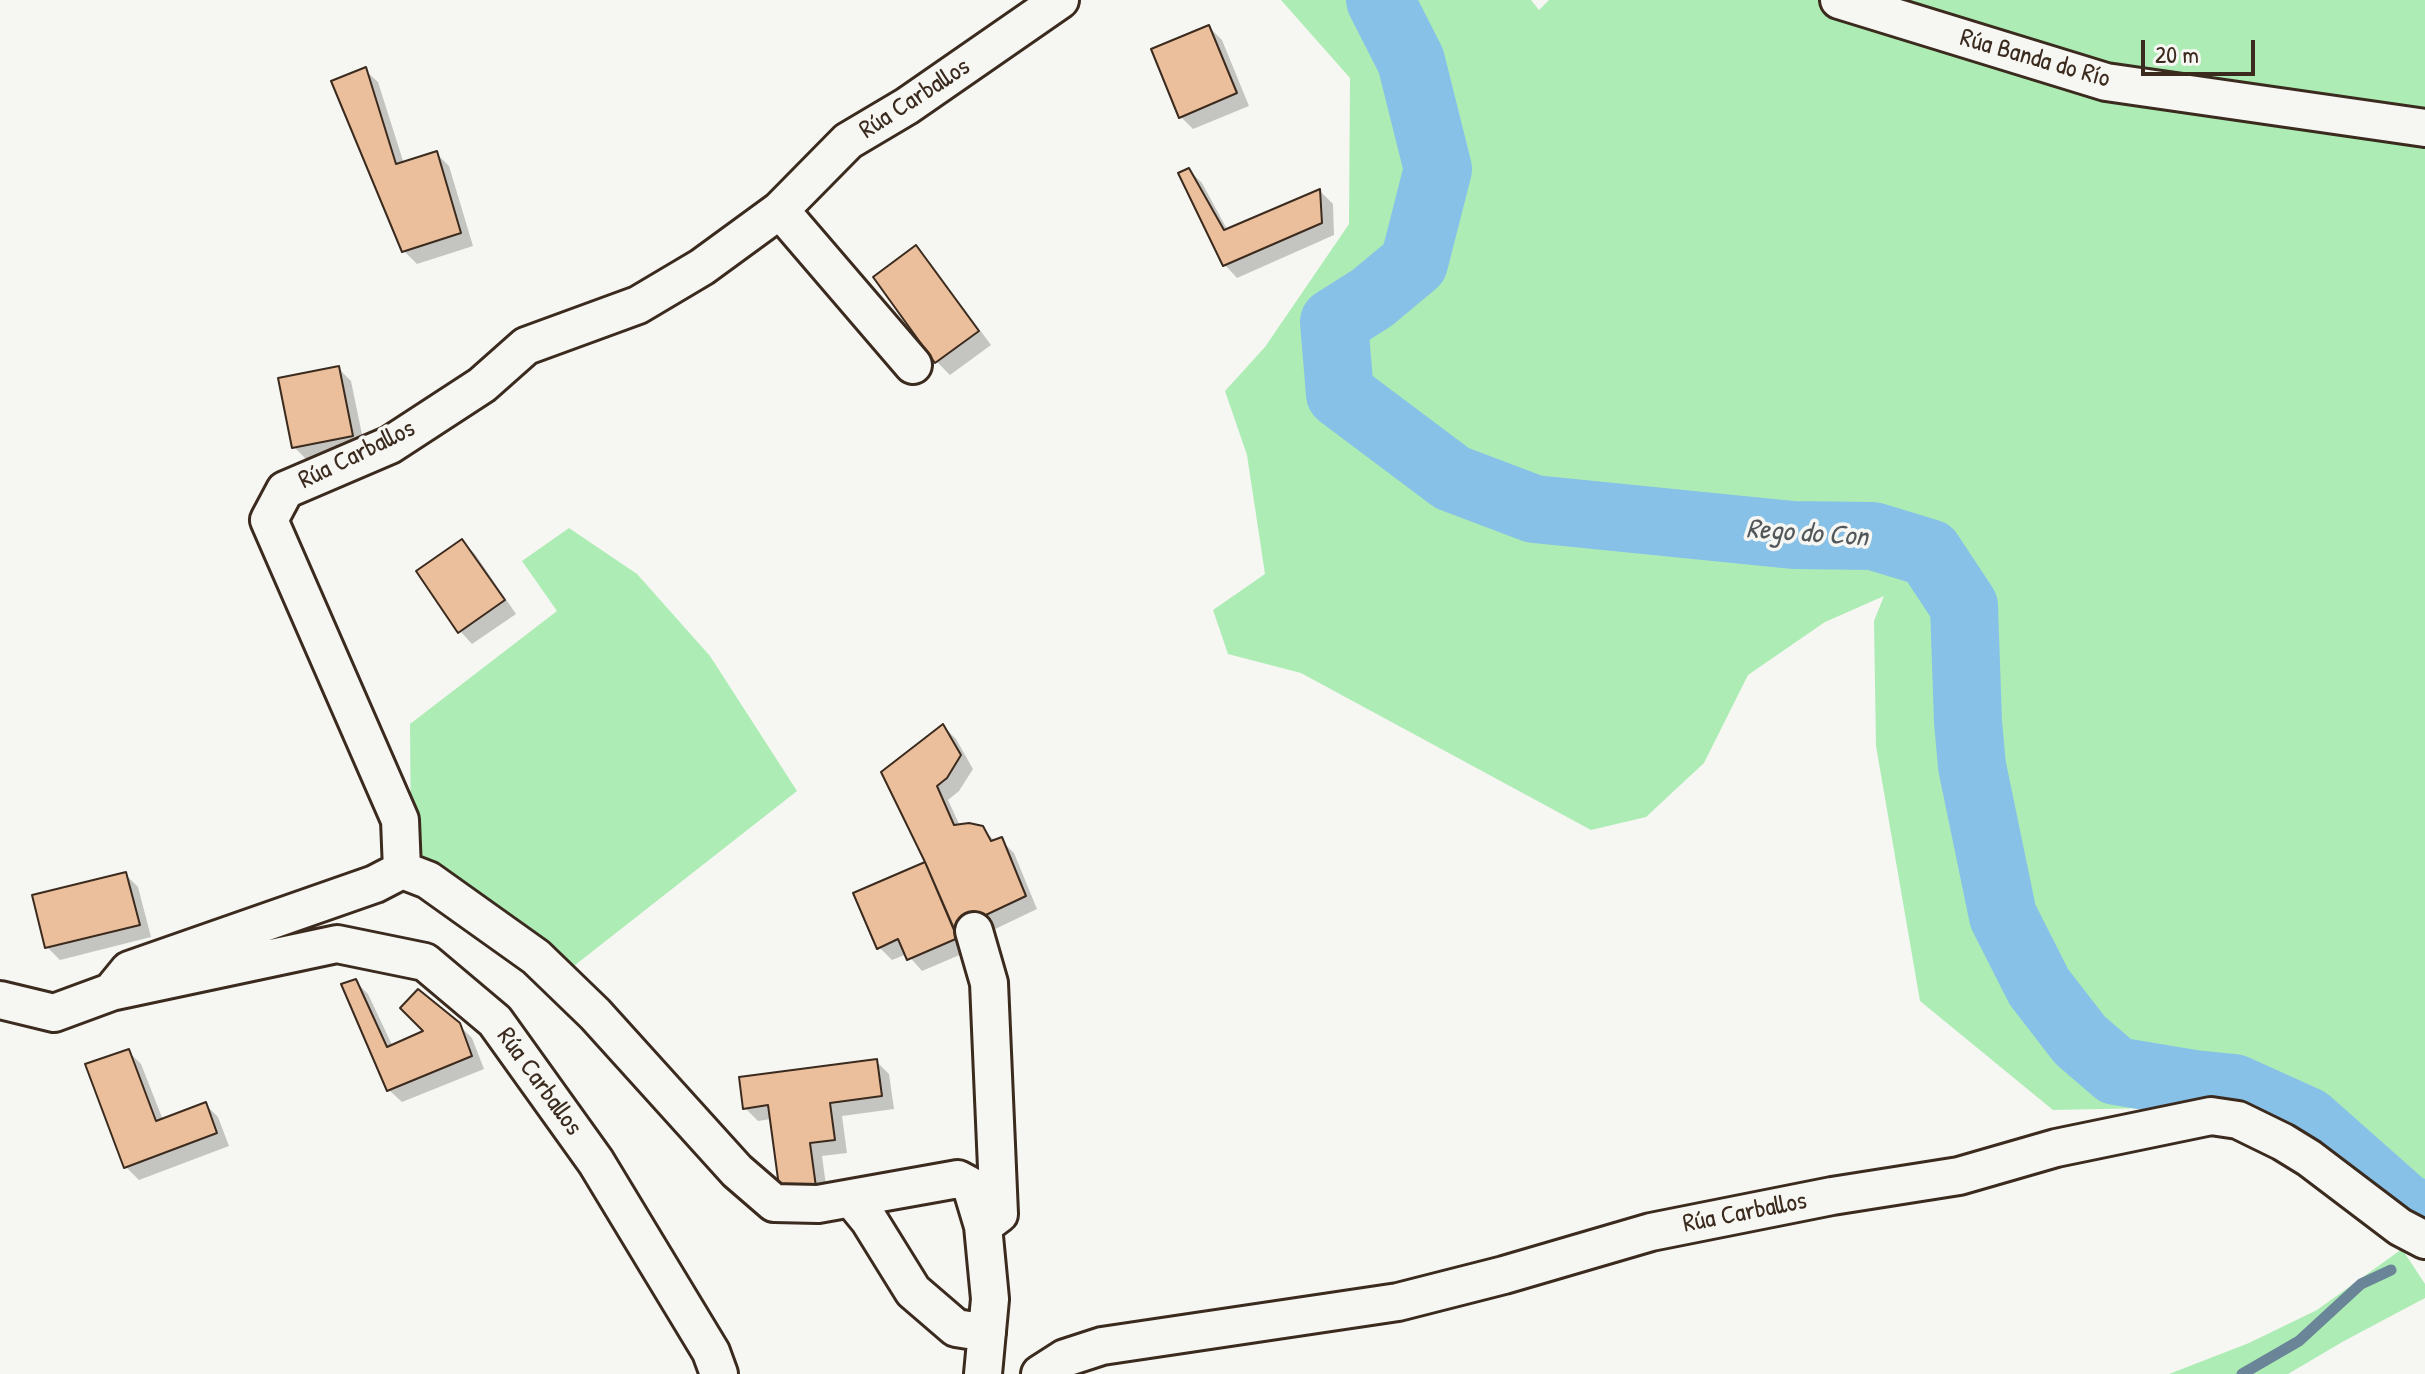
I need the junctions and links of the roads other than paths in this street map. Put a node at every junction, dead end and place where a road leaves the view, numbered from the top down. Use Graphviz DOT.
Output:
graph roads {
  1 [pos="1060,0"];
  2 [pos="1839,0"];
  3 [pos="2425,128"];
  4 [pos="780,210"];
  5 [pos="913,365"];
  6 [pos="402,870"];
  7 [pos="974,931"];
  8 [pos="111,992"];
  9 [pos="0,1000"];
  10 [pos="851,1198"];
  11 [pos="983,1226"];
  12 [pos="2425,1240"];
  13 [pos="987,1333"];
  14 [pos="719,1374"];
  15 [pos="983,1374"];
  16 [pos="1040,1374"];
  1 -- 4 [label="street, Rúa Carballos"];
  2 -- 3 [label="street, Rúa Banda do Río"];
  4 -- 5 [label="street"];
  4 -- 6 [label="street, Rúa Carballos"];
  6 -- 8 [label="street, Rúa Carballos"];
  6 -- 10 [label="street"];
  7 -- 11 [label="street"];
  8 -- 9 [label="street, Rúa Carballos"];
  8 -- 14 [label="street, Rúa Carballos"];
  10 -- 11 [label="street"];
  10 -- 13 [label="street"];
  11 -- 13 [label="street"];
  12 -- 16 [label="street, Rúa Carballos"];
  13 -- 15 [label="street"];
}
